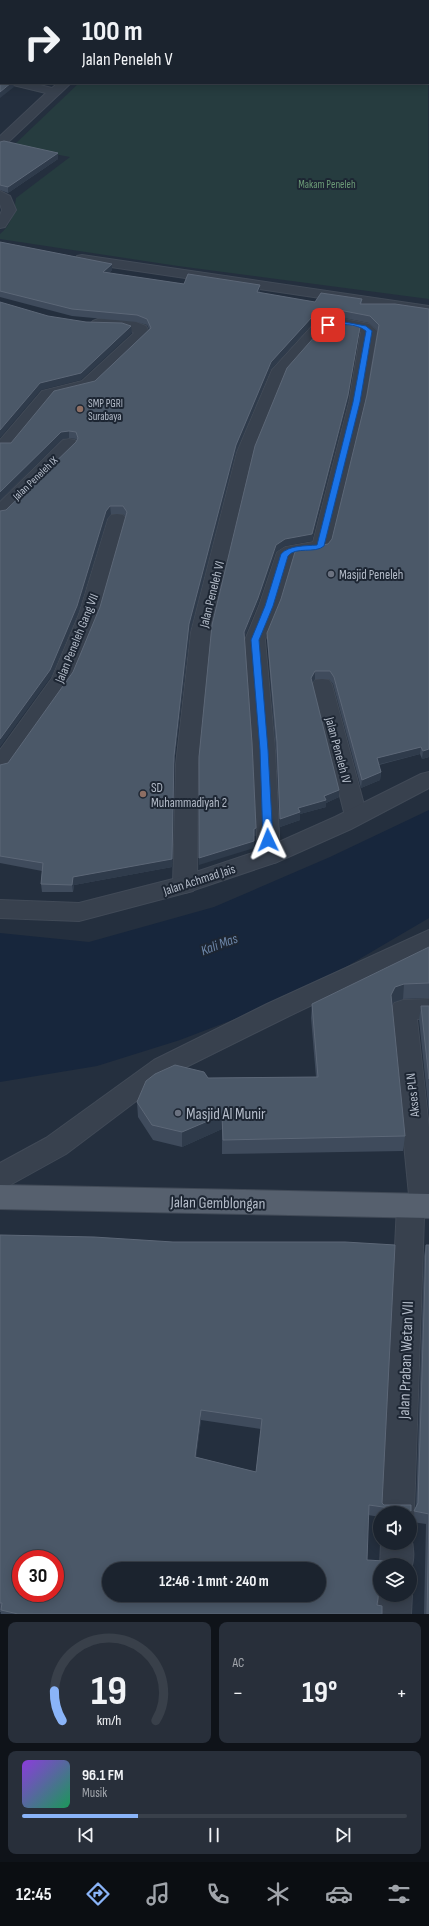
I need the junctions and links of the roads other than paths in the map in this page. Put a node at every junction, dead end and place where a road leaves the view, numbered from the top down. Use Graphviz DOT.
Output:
graph roads {
  1 [pos="20,84"];
  2 [pos="64,84"];
  3 [pos="55,92"];
  4 [pos="0,144"];
  5 [pos="0,195"];
  6 [pos="0,224"];
  7 [pos="66,256"];
  8 [pos="429,310"];
  9 [pos="86,323"];
  10 [pos="69,444"];
  11 [pos="4,445"];
  12 [pos="0,512"];
  13 [pos="117,519"];
  14 [pos="322,685"];
  15 [pos="0,765"];
  16 [pos="429,779"];
  17 [pos="356,816"];
  18 [pos="269,856"];
  19 [pos="185,885"];
  20 [pos="0,909"];
  21 [pos="429,939"];
  22 [pos="429,1009"];
  23 [pos="2,1190"];
  24 [pos="421,1206"];
  25 [pos="399,1506"];
  26 [pos="394,1602"];
  27 [pos="394,1614"];
  1 -- 3 [label="street"];
  2 -- 3 [label="street"];
  3 -- 4 [label="street"];
  5 -- 6 [label="street"];
  7 -- 8 [label="street"];
  9 -- 11 [label="street"];
  10 -- 12 [label="street, Jalan Peneleh IX"];
  13 -- 15 [label="street, Jalan Peneleh Gang VII"];
  14 -- 17 [label="street, Jalan Peneleh IV"];
  16 -- 17 [label="street, Jalan Achmad Jais"];
  17 -- 18 [label="street, Jalan Achmad Jais"];
  18 -- 19 [label="street, Jalan Achmad Jais"];
  18 -- 19 [label="street, Jalan Peneleh VI"];
  19 -- 20 [label="street, Jalan Achmad Jais"];
  21 -- 23 [label="street"];
  22 -- 24 [label="street, Akses PLN"];
  23 -- 24 [label="main road, Jalan Gemblongan"];
  24 -- 25 [label="street, Jalan Praban Wetan VII"];
  26 -- 27 [label="street"];
}
